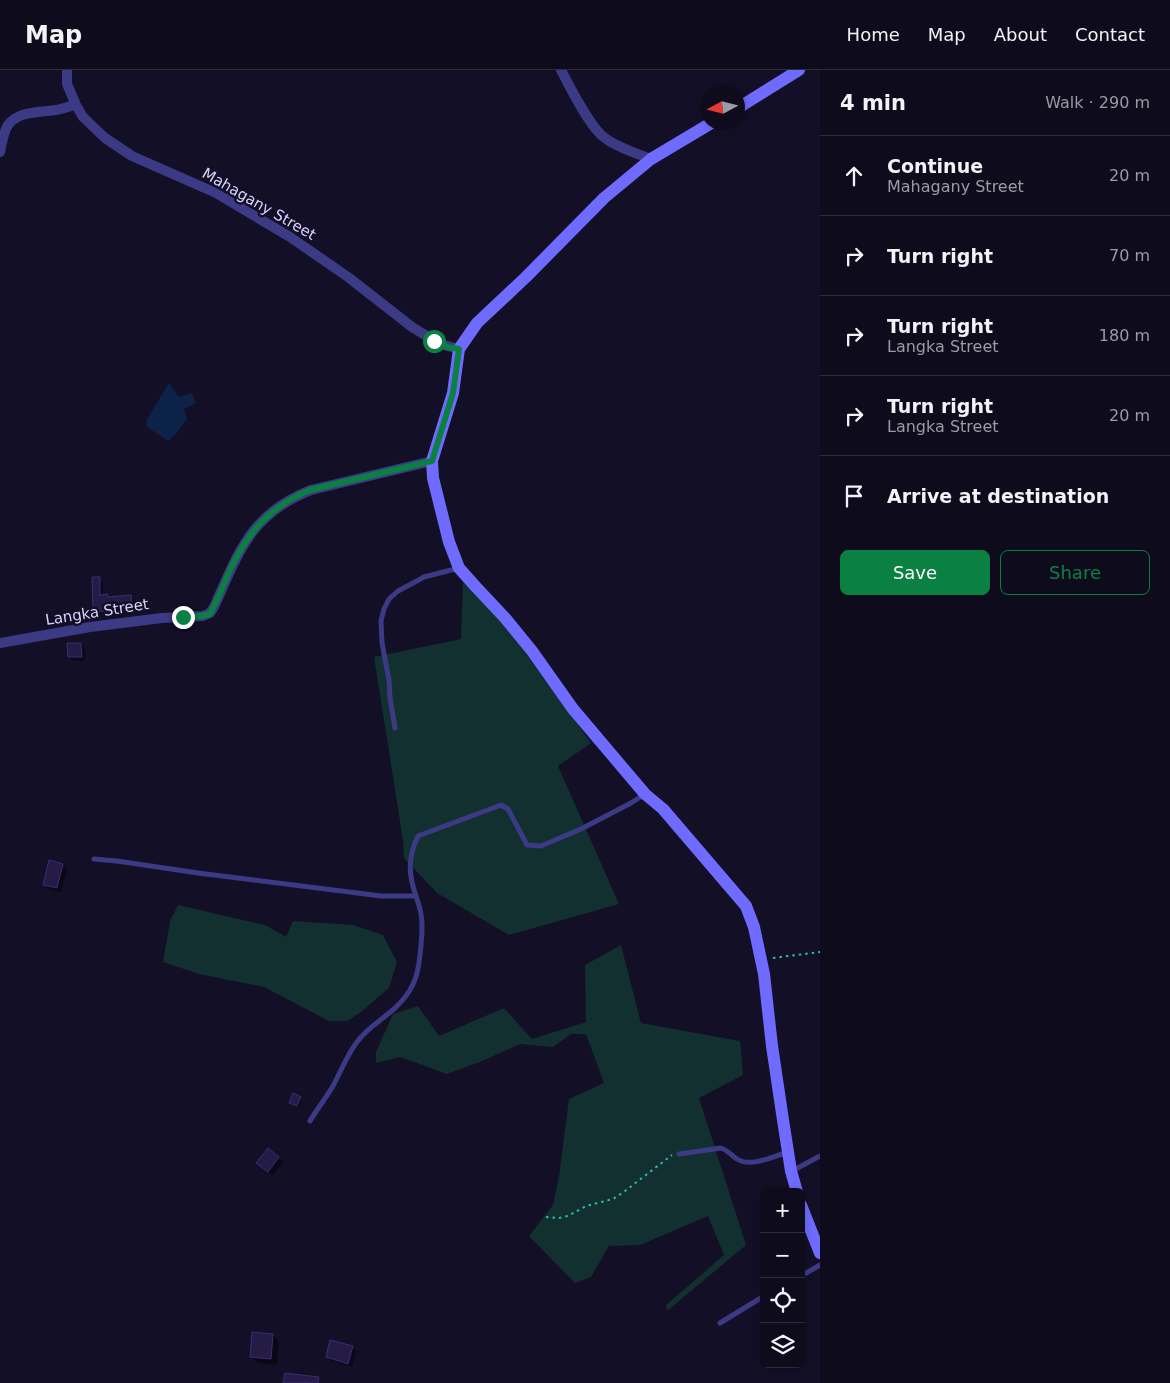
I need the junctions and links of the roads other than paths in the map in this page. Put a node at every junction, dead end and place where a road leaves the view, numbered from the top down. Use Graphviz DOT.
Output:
graph roads {
  1 [pos="67,70"];
  2 [pos="561,70"];
  3 [pos="799,70"];
  4 [pos="745,104"];
  5 [pos="76,105"];
  6 [pos="700,130"];
  7 [pos="0,152"];
  8 [pos="651,159"];
  9 [pos="459,349"];
  10 [pos="432,461"];
  11 [pos="459,568"];
  12 [pos="0,643"];
  13 [pos="395,728"];
  14 [pos="645,794"];
  15 [pos="94,860"];
  16 [pos="416,896"];
  17 [pos="310,1121"];
  18 [pos="788,1151"];
  19 [pos="679,1154"];
  20 [pos="820,1156"];
  21 [pos="791,1171"];
  22 [pos="796,1188"];
  23 [pos="805,1215"];
  24 [pos="820,1253"];
  25 [pos="820,1265"];
  26 [pos="805,1274"];
  27 [pos="760,1298"];
  28 [pos="720,1323"];
  1 -- 5 [label="street, Mahagany Street"];
  2 -- 8 [label="street"];
  3 -- 4 [label="street"];
  5 -- 7 [label="street"];
  5 -- 9 [label="street, Mahagany Street"];
  6 -- 8 [label="street"];
  8 -- 9 [label="street"];
  9 -- 10 [label="street"];
  10 -- 11 [label="street"];
  10 -- 12 [label="street, Langka Street"];
  11 -- 13 [label="lane"];
  11 -- 14 [label="street"];
  14 -- 16 [label="lane"];
  14 -- 18 [label="street"];
  15 -- 16 [label="lane"];
  16 -- 17 [label="lane"];
  18 -- 19 [label="lane"];
  18 -- 21 [label="street"];
  20 -- 21 [label="lane"];
  21 -- 22 [label="street"];
  23 -- 24 [label="street"];
  25 -- 26 [label="lane"];
  27 -- 28 [label="lane"];
}
